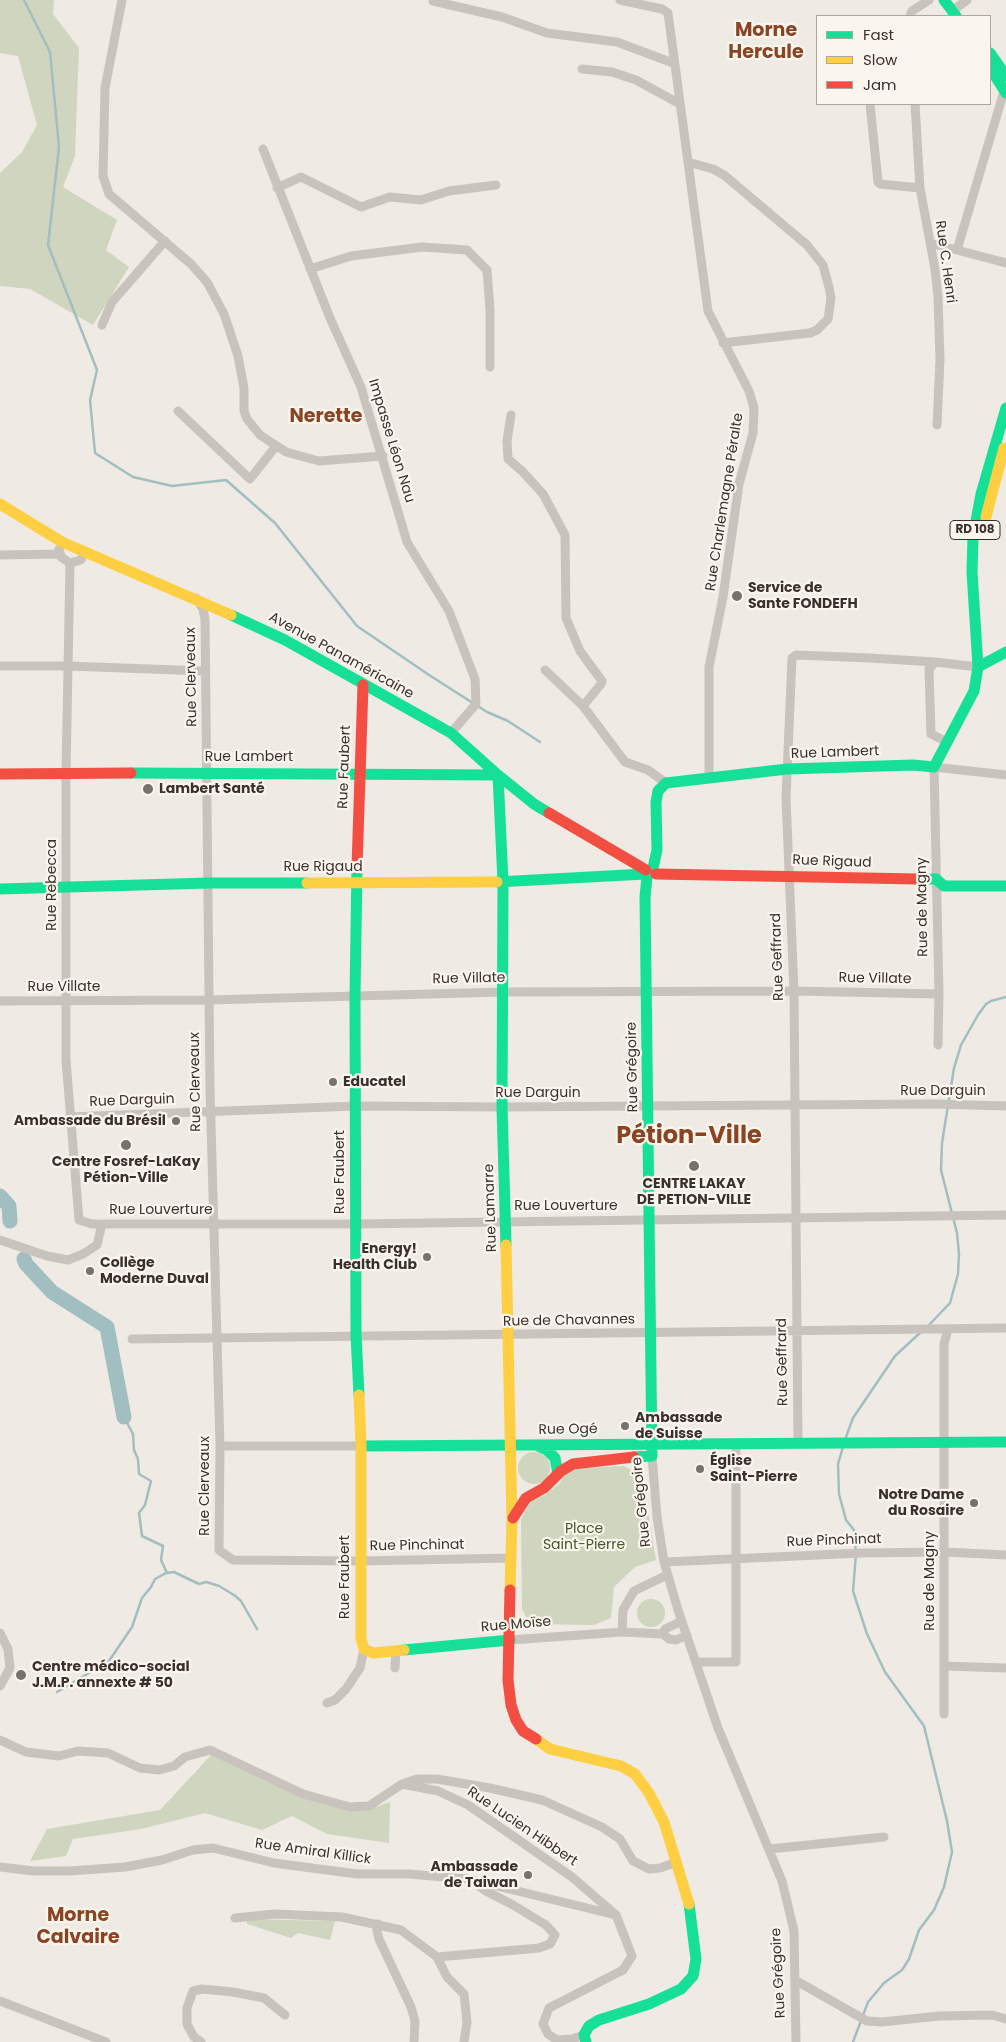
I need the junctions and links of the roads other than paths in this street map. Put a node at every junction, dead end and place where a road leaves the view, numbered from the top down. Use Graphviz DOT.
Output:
graph roads {
  1 [pos="122,0"];
  2 [pos="620,0"];
  3 [pos="929,0"];
  4 [pos="944,0"];
  5 [pos="433,1"];
  6 [pos="958,7"];
  7 [pos="910,15"];
  8 [pos="991,54"];
  9 [pos="673,63"];
  10 [pos="582,69"];
  11 [pos="991,70"];
  12 [pos="1006,76"];
  13 [pos="1005,92"];
  14 [pos="680,104"];
  15 [pos="870,105"];
  16 [pos="915,105"];
  17 [pos="262,149"];
  18 [pos="688,162"];
  19 [pos="496,185"];
  20 [pos="277,188"];
  21 [pos="920,188"];
  22 [pos="165,241"];
  23 [pos="930,243"];
  24 [pos="957,250"];
  25 [pos="1006,264"];
  26 [pos="310,269"];
  27 [pos="102,325"];
  28 [pos="723,343"];
  29 [pos="490,367"];
  30 [pos="1006,408"];
  31 [pos="178,411"];
  32 [pos="511,415"];
  33 [pos="937,425"];
  34 [pos="276,446"];
  35 [pos="1003,446"];
  36 [pos="383,456"];
  37 [pos="0,504"];
  38 [pos="62,542"];
  39 [pos="84,552"];
  40 [pos="59,554"];
  41 [pos="0,555"];
  42 [pos="70,563"];
  43 [pos="196,598"];
  44 [pos="1006,652"];
  45 [pos="935,662"];
  46 [pos="978,662"];
  47 [pos="0,666"];
  48 [pos="68,666"];
  49 [pos="545,670"];
  50 [pos="205,671"];
  51 [pos="363,685"];
  52 [pos="583,706"];
  53 [pos="451,733"];
  54 [pos="947,742"];
  55 [pos="934,768"];
  56 [pos="787,769"];
  57 [pos="207,772"];
  58 [pos="359,772"];
  59 [pos="0,774"];
  60 [pos="66,774"];
  61 [pos="498,775"];
  62 [pos="1006,775"];
  63 [pos="708,777"];
  64 [pos="666,784"];
  65 [pos="649,873"];
  66 [pos="789,876"];
  67 [pos="936,879"];
  68 [pos="358,882"];
  69 [pos="503,882"];
  70 [pos="209,883"];
  71 [pos="1006,886"];
  72 [pos="66,888"];
  73 [pos="0,889"];
  74 [pos="794,991"];
  75 [pos="503,992"];
  76 [pos="647,992"];
  77 [pos="939,994"];
  78 [pos="355,996"];
  79 [pos="209,1000"];
  80 [pos="0,1001"];
  81 [pos="66,1001"];
  82 [pos="938,1045"];
  83 [pos="794,1105"];
  84 [pos="356,1106"];
  85 [pos="649,1106"];
  86 [pos="1006,1106"];
  87 [pos="502,1107"];
  88 [pos="211,1112"];
  89 [pos="69,1117"];
  90 [pos="77,1207"];
  91 [pos="1006,1215"];
  92 [pos="796,1219"];
  93 [pos="506,1220"];
  94 [pos="650,1220"];
  95 [pos="102,1224"];
  96 [pos="213,1224"];
  97 [pos="355,1224"];
  98 [pos="0,1240"];
  99 [pos="1006,1328"];
  100 [pos="948,1329"];
  101 [pos="796,1332"];
  102 [pos="650,1333"];
  103 [pos="356,1335"];
  104 [pos="509,1335"];
  105 [pos="216,1338"];
  106 [pos="132,1339"];
  107 [pos="945,1442"];
  108 [pos="1006,1442"];
  109 [pos="736,1443"];
  110 [pos="798,1443"];
  111 [pos="652,1444"];
  112 [pos="220,1446"];
  113 [pos="361,1446"];
  114 [pos="510,1446"];
  115 [pos="537,1446"];
  116 [pos="652,1456"];
  117 [pos="511,1470"];
  118 [pos="558,1474"];
  119 [pos="534,1493"];
  120 [pos="512,1520"];
  121 [pos="944,1552"];
  122 [pos="1006,1555"];
  123 [pos="512,1558"];
  124 [pos="734,1559"];
  125 [pos="233,1560"];
  126 [pos="360,1561"];
  127 [pos="664,1562"];
  128 [pos="667,1575"];
  129 [pos="682,1621"];
  130 [pos="622,1632"];
  131 [pos="0,1634"];
  132 [pos="663,1634"];
  133 [pos="687,1635"];
  134 [pos="510,1640"];
  135 [pos="368,1651"];
  136 [pos="396,1651"];
  137 [pos="696,1662"];
  138 [pos="944,1666"];
  139 [pos="395,1668"];
  140 [pos="1006,1668"];
  141 [pos="0,1686"];
  142 [pos="327,1702"];
  143 [pos="944,1714"];
  144 [pos="0,1740"];
  145 [pos="402,1784"];
  146 [pos="884,1837"];
  147 [pos="770,1850"];
  148 [pos="677,1862"];
  149 [pos="0,1867"];
  150 [pos="468,1879"];
  151 [pos="616,1915"];
  152 [pos="235,1918"];
  153 [pos="378,1924"];
  154 [pos="437,1957"];
  155 [pos="795,1980"];
  156 [pos="0,2001"];
  157 [pos="285,2015"];
  158 [pos="1006,2019"];
  159 [pos="585,2039"];
  160 [pos="106,2042"];
  161 [pos="201,2042"];
  162 [pos="414,2042"];
  163 [pos="464,2042"];
  164 [pos="796,2042"];
  1 -- 22 [label="street"];
  2 -- 9 [label="street, Rue Charlemagne Péralte"];
  3 -- 7 [label="street"];
  4 -- 6 [label="main road"];
  5 -- 9 [label="street"];
  8 -- 12 [label="main road"];
  9 -- 14 [label="street, Rue Charlemagne Péralte"];
  10 -- 14 [label="street"];
  11 -- 13 [label="main road"];
  13 -- 24 [label="street"];
  14 -- 18 [label="street, Rue Charlemagne Péralte"];
  15 -- 21 [label="street"];
  16 -- 21 [label="street, Rue C. Henri"];
  17 -- 20 [label="street, Impasse Léon Nau"];
  18 -- 28 [label="street, Rue Charlemagne Péralte"];
  18 -- 28 [label="street"];
  19 -- 20 [label="street"];
  20 -- 26 [label="street, Impasse Léon Nau"];
  21 -- 23 [label="street, Rue C. Henri"];
  22 -- 27 [label="street"];
  22 -- 34 [label="street"];
  23 -- 24 [label="street"];
  23 -- 33 [label="street, Rue C. Henri"];
  24 -- 25 [label="street"];
  26 -- 29 [label="street"];
  26 -- 36 [label="street, Impasse Léon Nau"];
  28 -- 63 [label="street, Rue Charlemagne Péralte"];
  30 -- 35 [label="main road, RD 108"];
  31 -- 34 [label="street"];
  32 -- 52 [label="street"];
  34 -- 36 [label="street"];
  35 -- 46 [label="main road, RD 108"];
  36 -- 53 [label="street, Impasse Léon Nau"];
  37 -- 38 [label="main road, Avenue Panaméricaine"];
  38 -- 39 [label="main road, Avenue Panaméricaine"];
  38 -- 40 [label="street"];
  39 -- 42 [label="street"];
  39 -- 43 [label="main road, Avenue Panaméricaine"];
  40 -- 41 [label="street"];
  40 -- 42 [label="street"];
  42 -- 48 [label="street, Rue Rebecca"];
  43 -- 50 [label="street, Rue Clerveaux"];
  43 -- 51 [label="main road, Avenue Panaméricaine"];
  44 -- 46 [label="main road"];
  45 -- 46 [label="street, Rue Geffrard"];
  45 -- 54 [label="street"];
  45 -- 56 [label="street, Rue Geffrard"];
  46 -- 54 [label="main road, RD 108"];
  47 -- 48 [label="street"];
  48 -- 50 [label="street"];
  48 -- 60 [label="street, Rue Rebecca"];
  49 -- 52 [label="street"];
  50 -- 57 [label="street, Rue Clerveaux"];
  51 -- 53 [label="main road, Avenue Panaméricaine"];
  51 -- 58 [label="main road, Rue Faubert"];
  52 -- 64 [label="street"];
  53 -- 61 [label="main road, Avenue Panaméricaine"];
  54 -- 55 [label="main road, RD 108"];
  55 -- 56 [label="main road, Rue Lambert"];
  55 -- 62 [label="street, Rue Lambert"];
  55 -- 67 [label="street, Rue de Magny"];
  56 -- 63 [label="main road, Rue Lambert"];
  56 -- 66 [label="street, Rue Geffrard"];
  57 -- 58 [label="main road, Rue Lambert"];
  57 -- 60 [label="main road, Rue Lambert"];
  57 -- 70 [label="street, Rue Clerveaux"];
  58 -- 61 [label="main road, Rue Lambert"];
  58 -- 68 [label="main road, Rue Faubert"];
  59 -- 60 [label="main road, Rue Lambert"];
  60 -- 72 [label="street, Rue Rebecca"];
  61 -- 65 [label="main road, Avenue Panaméricaine"];
  61 -- 69 [label="main road, Rue Lamarre"];
  63 -- 64 [label="main road, Rue Lambert"];
  64 -- 65 [label="main road, Rue Grégoire"];
  65 -- 66 [label="main road, Rue Rigaud"];
  65 -- 69 [label="main road, Rue Rigaud"];
  65 -- 76 [label="main road, Rue Grégoire"];
  66 -- 67 [label="main road, Rue Rigaud"];
  66 -- 74 [label="street, Rue Geffrard"];
  67 -- 71 [label="main road, Rue Rigaud"];
  67 -- 77 [label="street, Rue de Magny"];
  68 -- 69 [label="main road, Rue Rigaud"];
  68 -- 70 [label="main road, Rue Rigaud"];
  68 -- 78 [label="main road, Rue Faubert"];
  69 -- 75 [label="main road, Rue Lamarre"];
  70 -- 72 [label="main road, Rue Rigaud"];
  70 -- 79 [label="street, Rue Clerveaux"];
  72 -- 73 [label="main road, Rue Rigaud"];
  72 -- 81 [label="street, Rue Rebecca"];
  74 -- 76 [label="street, Rue Villate"];
  74 -- 77 [label="street, Rue Villate"];
  74 -- 83 [label="street, Rue Geffrard"];
  75 -- 76 [label="street, Rue Villate"];
  75 -- 78 [label="street, Rue Villate"];
  75 -- 87 [label="main road, Rue Lamarre"];
  76 -- 85 [label="main road, Rue Grégoire"];
  77 -- 82 [label="street, Rue de Magny"];
  78 -- 79 [label="street, Rue Villate"];
  78 -- 84 [label="main road, Rue Faubert"];
  79 -- 81 [label="street, Rue Villate"];
  79 -- 88 [label="street, Rue Clerveaux"];
  80 -- 81 [label="street, Rue Villate"];
  81 -- 89 [label="street, Rue Rebecca"];
  83 -- 85 [label="street, Rue Darguin"];
  83 -- 86 [label="street, Rue Darguin"];
  83 -- 92 [label="street, Rue Geffrard"];
  84 -- 87 [label="street, Rue Darguin"];
  84 -- 88 [label="street, Rue Darguin"];
  84 -- 97 [label="main road, Rue Faubert"];
  85 -- 87 [label="street, Rue Darguin"];
  85 -- 94 [label="main road, Rue Grégoire"];
  87 -- 93 [label="main road, Rue Lamarre"];
  88 -- 89 [label="street, Rue Darguin"];
  88 -- 96 [label="street, Rue Clerveaux"];
  89 -- 90 [label="street, Rue Rebecca"];
  90 -- 95 [label="street, Rue Louverture"];
  91 -- 92 [label="street, Rue Louverture"];
  92 -- 94 [label="street, Rue Louverture"];
  92 -- 101 [label="street, Rue Geffrard"];
  93 -- 94 [label="street, Rue Louverture"];
  93 -- 97 [label="street, Rue Louverture"];
  93 -- 104 [label="main road, Rue Lamarre"];
  94 -- 102 [label="main road, Rue Grégoire"];
  95 -- 96 [label="street, Rue Louverture"];
  95 -- 98 [label="street"];
  96 -- 97 [label="street, Rue Louverture"];
  96 -- 105 [label="street, Rue Clerveaux"];
  97 -- 103 [label="main road, Rue Faubert"];
  99 -- 100 [label="street, Rue de Chavannes"];
  100 -- 101 [label="street, Rue de Chavannes"];
  100 -- 107 [label="street, Rue de Magny"];
  101 -- 102 [label="street, Rue de Chavannes"];
  101 -- 110 [label="street, Rue Geffrard"];
  102 -- 104 [label="street, Rue de Chavannes"];
  102 -- 111 [label="main road, Rue Grégoire"];
  103 -- 104 [label="street, Rue de Chavannes"];
  103 -- 105 [label="street, Rue de Chavannes"];
  103 -- 113 [label="main road, Rue Faubert"];
  104 -- 114 [label="main road, Rue Lamarre"];
  105 -- 106 [label="street, Rue de Chavannes"];
  105 -- 112 [label="street, Rue Clerveaux"];
  107 -- 108 [label="main road, Rue Ogé"];
  107 -- 110 [label="main road, Rue Ogé"];
  107 -- 121 [label="street, Rue de Magny"];
  109 -- 110 [label="main road, Rue Ogé"];
  109 -- 111 [label="main road, Rue Ogé"];
  109 -- 124 [label="street"];
  111 -- 115 [label="main road, Rue Ogé"];
  111 -- 116 [label="main road, Rue Grégoire"];
  112 -- 113 [label="street, Rue Ogé"];
  112 -- 125 [label="street, Rue Clerveaux"];
  113 -- 114 [label="main road, Rue Ogé"];
  113 -- 126 [label="main road, Rue Faubert"];
  114 -- 115 [label="main road, Rue Ogé"];
  114 -- 117 [label="main road, Rue Lamarre"];
  115 -- 118 [label="main road"];
  116 -- 118 [label="main road"];
  116 -- 127 [label="street, Rue Grégoire"];
  117 -- 119 [label="main road"];
  117 -- 120 [label="main road, Rue Lamarre"];
  118 -- 119 [label="main road"];
  119 -- 120 [label="main road"];
  120 -- 123 [label="main road, Rue Lamarre"];
  121 -- 122 [label="street, Rue Pinchinat"];
  121 -- 124 [label="street, Rue Pinchinat"];
  121 -- 138 [label="street, Rue de Magny"];
  123 -- 126 [label="street, Rue Pinchinat"];
  123 -- 134 [label="main road, Rue Lamarre"];
  124 -- 127 [label="street, Rue Pinchinat"];
  124 -- 137 [label="street"];
  125 -- 126 [label="street, Rue Pinchinat"];
  126 -- 135 [label="main road, Rue Faubert"];
  127 -- 128 [label="street, Rue Grégoire"];
  128 -- 129 [label="street, Rue Grégoire"];
  128 -- 130 [label="street"];
  129 -- 132 [label="street"];
  129 -- 133 [label="street, Rue Grégoire"];
  130 -- 132 [label="street, Rue Moïse"];
  130 -- 134 [label="street, Rue Moïse"];
  131 -- 141 [label="street"];
  132 -- 133 [label="street, Rue Moïse"];
  133 -- 137 [label="street, Rue Grégoire"];
  134 -- 136 [label="main road, Rue Moïse"];
  134 -- 148 [label="main road, Rue Lamarre"];
  135 -- 136 [label="main road, Rue Moïse"];
  135 -- 142 [label="street"];
  136 -- 139 [label="street"];
  137 -- 147 [label="street, Rue Grégoire"];
  138 -- 140 [label="street"];
  138 -- 143 [label="street, Rue de Magny"];
  144 -- 145 [label="street"];
  145 -- 148 [label="street"];
  145 -- 151 [label="street, Rue Lucien Hibbert"];
  146 -- 147 [label="street"];
  147 -- 155 [label="street, Rue Grégoire"];
  148 -- 159 [label="main road, Rue Lamarre"];
  149 -- 150 [label="street, Rue Amiral Killick"];
  150 -- 151 [label="street, Rue Amiral Killick"];
  150 -- 154 [label="street"];
  151 -- 159 [label="street"];
  152 -- 153 [label="street"];
  153 -- 154 [label="street"];
  153 -- 162 [label="street"];
  154 -- 163 [label="street"];
  155 -- 158 [label="street"];
  155 -- 164 [label="street, Rue Grégoire"];
  156 -- 160 [label="street"];
  157 -- 161 [label="street"];
}
